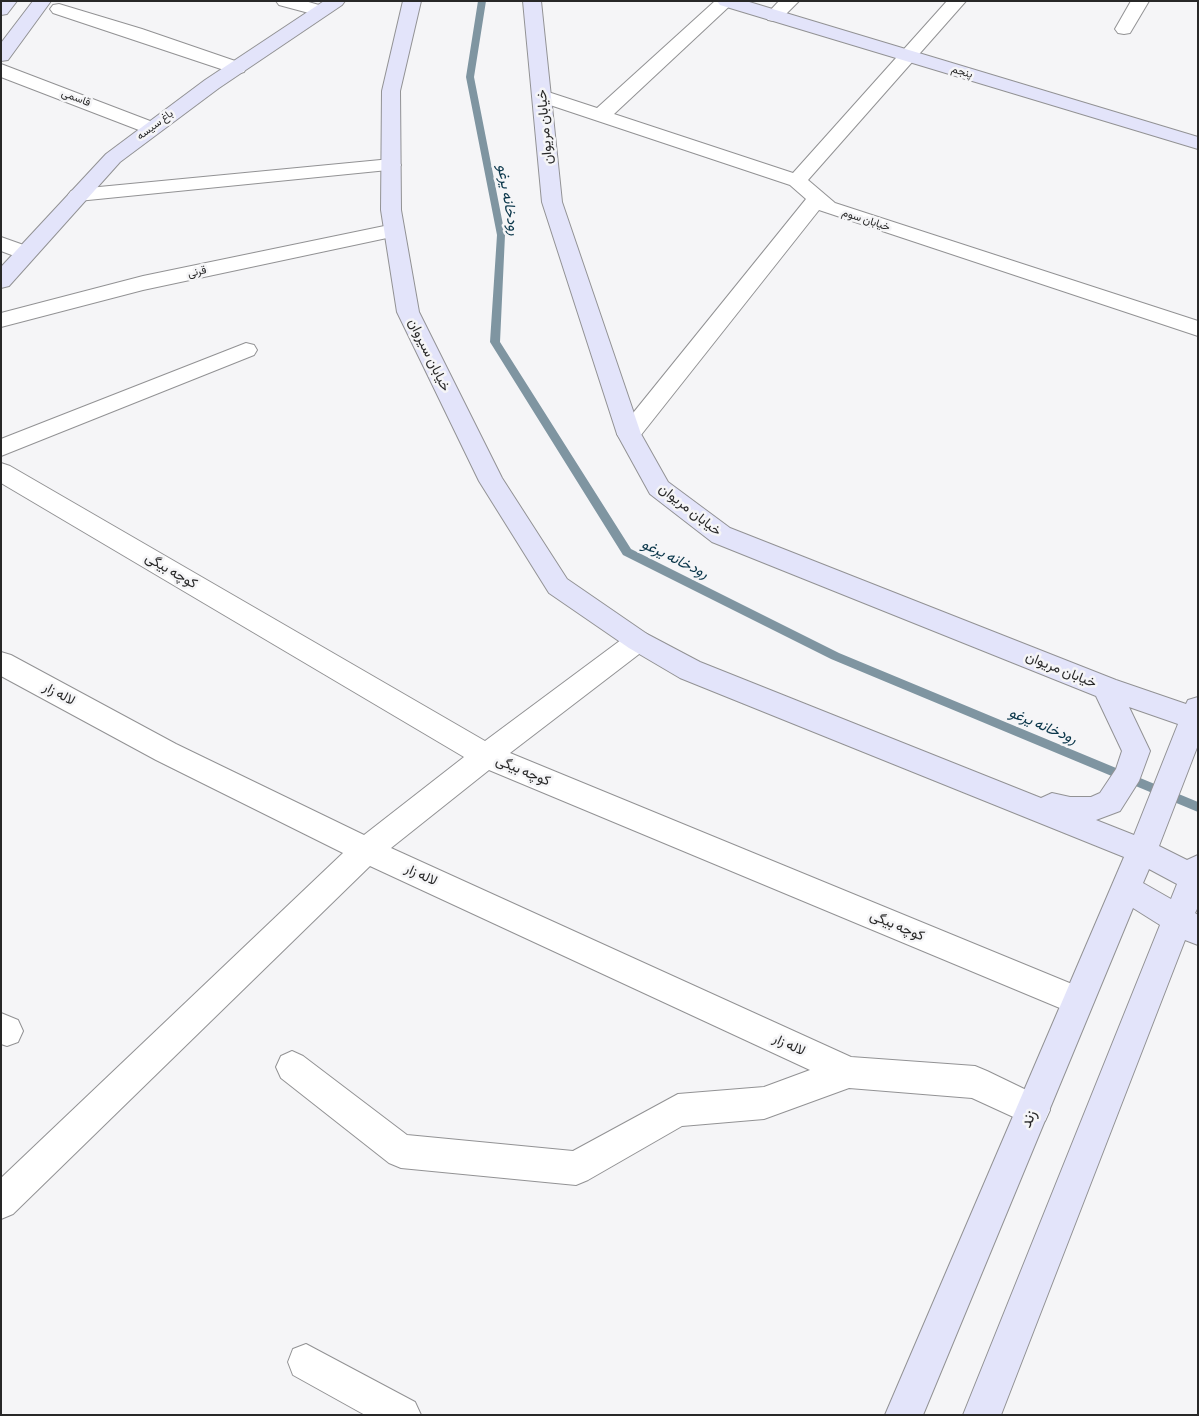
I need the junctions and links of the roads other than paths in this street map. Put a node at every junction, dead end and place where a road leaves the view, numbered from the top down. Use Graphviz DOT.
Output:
graph roads {
  1 [pos="8,1"];
  2 [pos="42,1"];
  3 [pos="285,1"];
  4 [pos="412,1"];
  5 [pos="532,1"];
  6 [pos="726,1"];
  7 [pos="790,1"];
  8 [pos="957,1"];
  9 [pos="1140,1"];
  10 [pos="328,6"];
  11 [pos="59,9"];
  12 [pos="1,10"];
  13 [pos="774,16"];
  14 [pos="1124,28"];
  15 [pos="1,56"];
  16 [pos="908,56"];
  17 [pos="237,68"];
  18 [pos="1,70"];
  19 [pos="542,96"];
  20 [pos="600,116"];
  21 [pos="151,128"];
  22 [pos="1198,143"];
  23 [pos="391,165"];
  24 [pos="798,181"];
  25 [pos="78,195"];
  26 [pos="817,198"];
  27 [pos="394,230"];
  28 [pos="1,242"];
  29 [pos="25,253"];
  30 [pos="1,281"];
  31 [pos="1,320"];
  32 [pos="1198,329"];
  33 [pos="246,350"];
  34 [pos="629,434"];
  35 [pos="1,448"];
  36 [pos="1,472"];
  37 [pos="638,641"];
  38 [pos="1,663"];
  39 [pos="1106,688"];
  40 [pos="1196,713"];
  41 [pos="486,756"];
  42 [pos="1000,794"];
  43 [pos="1147,838"];
  44 [pos="366,850"];
  45 [pos="1196,876"];
  46 [pos="1126,889"];
  47 [pos="1188,926"];
  48 [pos="1078,1001"];
  49 [pos="292,1067"];
  50 [pos="849,1072"];
  51 [pos="1033,1110"];
  52 [pos="1,1202"];
  53 [pos="306,1362"];
  54 [pos="402,1415"];
  55 [pos="904,1415"];
  56 [pos="982,1415"];
  1 -- 12 [label="street"];
  2 -- 15 [label="street"];
  3 -- 10 [label="street"];
  4 -- 23 [label="street, خیابان سیروان"];
  5 -- 19 [label="street, خیابان مریوان"];
  6 -- 13 [label="street, پنجم"];
  6 -- 20 [label="street"];
  7 -- 13 [label="street"];
  8 -- 16 [label="street"];
  9 -- 14 [label="street"];
  10 -- 17 [label="street, باغ سیسه"];
  11 -- 17 [label="street"];
  13 -- 16 [label="street, پنجم"];
  16 -- 22 [label="street, پنجم"];
  16 -- 24 [label="street"];
  17 -- 21 [label="street, باغ سیسه"];
  18 -- 21 [label="street, قاسمی"];
  19 -- 20 [label="street, خیابان سوم"];
  19 -- 34 [label="street, خیابان مریوان"];
  20 -- 24 [label="street, خیابان سوم"];
  21 -- 25 [label="street, باغ سیسه"];
  23 -- 25 [label="street"];
  23 -- 27 [label="street, خیابان سیروان"];
  24 -- 26 [label="street, خیابان سوم"];
  25 -- 29 [label="street, باغ سیسه"];
  26 -- 32 [label="street, خیابان سوم"];
  26 -- 34 [label="street"];
  27 -- 31 [label="street, قرنی"];
  27 -- 37 [label="street, خیابان سیروان"];
  28 -- 29 [label="street"];
  29 -- 30 [label="street, باغ سیسه"];
  33 -- 35 [label="street"];
  34 -- 39 [label="street, خیابان مریوان"];
  36 -- 41 [label="street, کوچه بیگی"];
  37 -- 41 [label="street"];
  37 -- 42 [label="street, خیابان سیروان"];
  38 -- 44 [label="street, لاله زار"];
  39 -- 40 [label="street, خیابان مریوان"];
  39 -- 42 [label="street"];
  40 -- 43 [label="street, زند"];
  41 -- 44 [label="street"];
  41 -- 48 [label="street, کوچه بیگی"];
  42 -- 43 [label="street"];
  43 -- 45 [label="street"];
  43 -- 46 [label="street, زند"];
  44 -- 50 [label="street, لاله زار"];
  44 -- 52 [label="street"];
  45 -- 47 [label="street"];
  46 -- 47 [label="street"];
  46 -- 48 [label="street, زند"];
  47 -- 56 [label="street"];
  48 -- 51 [label="street, زند"];
  49 -- 50 [label="street"];
  50 -- 51 [label="street"];
  51 -- 55 [label="street, زند"];
  53 -- 54 [label="street"];
}
